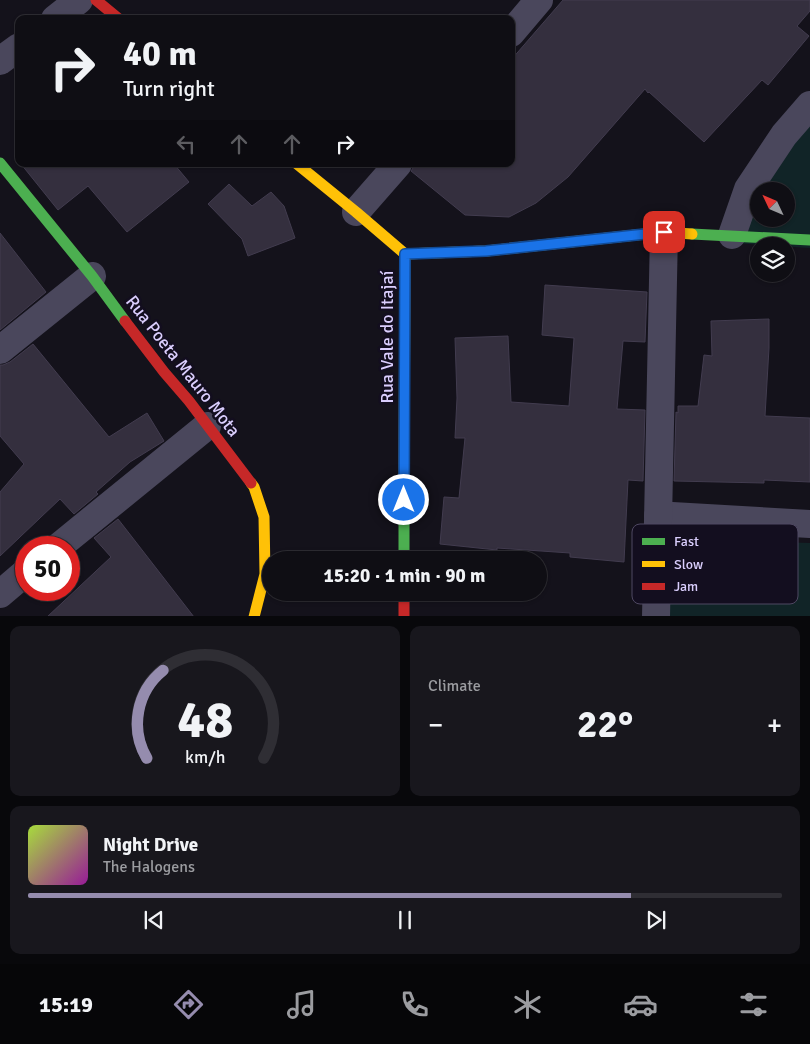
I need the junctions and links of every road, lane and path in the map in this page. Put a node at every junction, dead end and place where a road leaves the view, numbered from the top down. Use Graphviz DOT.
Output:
graph roads {
  1 [pos="79,0"];
  2 [pos="96,0"];
  3 [pos="528,4"];
  4 [pos="59,15"];
  5 [pos="114,15"];
  6 [pos="515,26"];
  7 [pos="15,49"];
  8 [pos="0,61"];
  9 [pos="810,105"];
  10 [pos="0,163"];
  11 [pos="301,167"];
  12 [pos="395,167"];
  13 [pos="356,212"];
  14 [pos="664,232"];
  15 [pos="732,235"];
  16 [pos="810,240"];
  17 [pos="405,254"];
  18 [pos="92,276"];
  19 [pos="0,350"];
  20 [pos="207,426"];
  21 [pos="658,516"];
  22 [pos="658,524"];
  23 [pos="810,524"];
  24 [pos="72,536"];
  25 [pos="404,551"];
  26 [pos="15,581"];
  27 [pos="0,594"];
  28 [pos="404,601"];
  29 [pos="254,616"];
  30 [pos="404,616"];
  1 -- 4 [label="street"];
  2 -- 5 [label="main road"];
  3 -- 6 [label="street"];
  7 -- 8 [label="street"];
  9 -- 15 [label="street"];
  10 -- 18 [label="main road, Rua Poeta Mauro Mota"];
  11 -- 13 [label="main road, Rua Vale do Itajaí"];
  12 -- 13 [label="street"];
  13 -- 17 [label="main road, Rua Vale do Itajaí"];
  14 -- 15 [label="main road"];
  14 -- 17 [label="main road"];
  14 -- 21 [label="street"];
  15 -- 16 [label="main road"];
  17 -- 25 [label="main road, Rua Vale do Itajaí"];
  18 -- 19 [label="street"];
  18 -- 20 [label="main road, Rua Poeta Mauro Mota"];
  20 -- 24 [label="street"];
  20 -- 29 [label="main road, Rua Poeta Mauro Mota"];
  21 -- 22 [label="street"];
  21 -- 23 [label="street"];
  26 -- 27 [label="street"];
  28 -- 30 [label="main road"];
}
